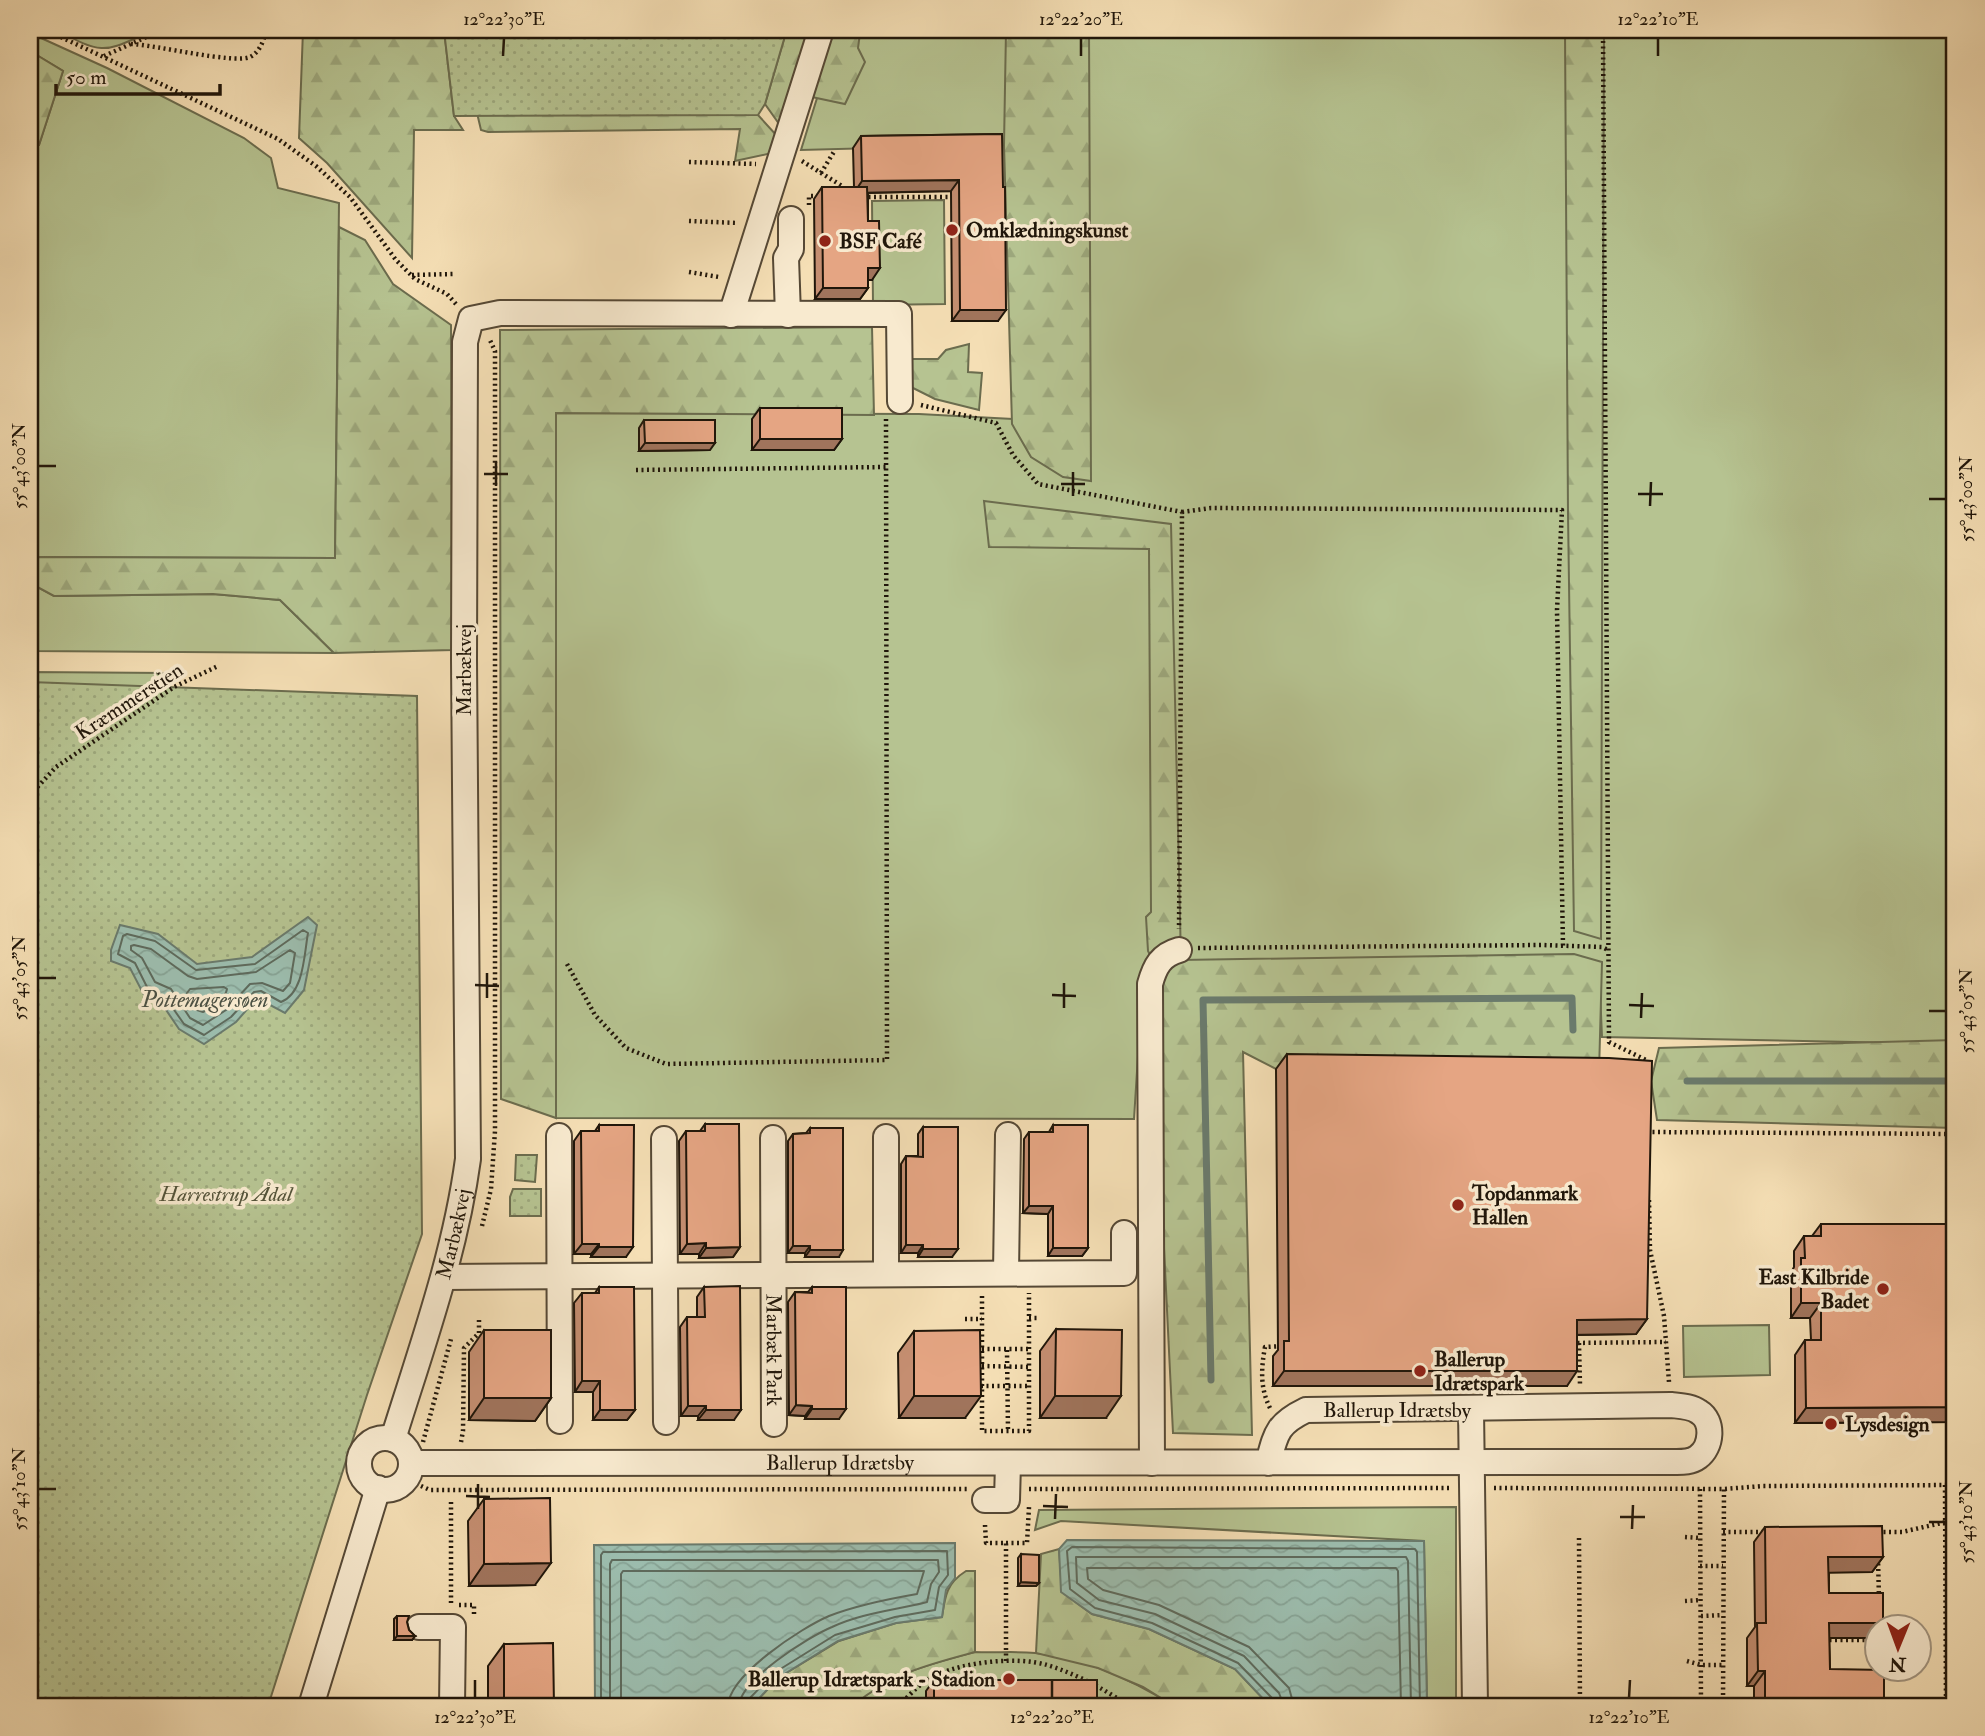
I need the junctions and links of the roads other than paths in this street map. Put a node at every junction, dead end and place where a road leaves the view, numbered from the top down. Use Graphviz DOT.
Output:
graph roads {
  1 [pos="821,30"];
  2 [pos="791,219"];
  3 [pos="731,315"];
  4 [pos="788,315"];
  5 [pos="900,401"];
  6 [pos="1179,950"];
  7 [pos="1008,1135"];
  8 [pos="559,1136"];
  9 [pos="886,1137"];
  10 [pos="773,1138"];
  11 [pos="664,1139"];
  12 [pos="1124,1233"];
  13 [pos="1006,1273"];
  14 [pos="887,1274"];
  15 [pos="774,1275"];
  16 [pos="665,1276"];
  17 [pos="444,1277"];
  18 [pos="560,1277"];
  19 [pos="1471,1410"];
  20 [pos="561,1421"];
  21 [pos="666,1422"];
  22 [pos="774,1424"];
  23 [pos="393,1439"];
  24 [pos="1008,1463"];
  25 [pos="1152,1463"];
  26 [pos="1268,1463"];
  27 [pos="1473,1463"];
  28 [pos="409,1471"];
  29 [pos="379,1489"];
  30 [pos="977,1494"];
  31 [pos="419,1627"];
  32 [pos="311,1706"];
  33 [pos="452,1706"];
  34 [pos="1475,1706"];
  1 -- 3 [label="street"];
  2 -- 4 [label="street"];
  3 -- 4 [label="street"];
  3 -- 17 [label="street, Marbækvej"];
  4 -- 5 [label="street"];
  6 -- 25 [label="street"];
  7 -- 13 [label="street"];
  8 -- 18 [label="street"];
  9 -- 14 [label="street"];
  10 -- 15 [label="street, Marbæk Park"];
  11 -- 16 [label="street"];
  12 -- 13 [label="street, Marbæk Park"];
  13 -- 14 [label="street, Marbæk Park"];
  14 -- 15 [label="street, Marbæk Park"];
  15 -- 16 [label="street, Marbæk Park"];
  15 -- 22 [label="street, Marbæk Park"];
  16 -- 18 [label="street, Marbæk Park"];
  16 -- 21 [label="street"];
  17 -- 18 [label="street, Marbæk Park"];
  17 -- 23 [label="street, Marbækvej"];
  18 -- 20 [label="street"];
  19 -- 26 [label="street, Ballerup Idrætsby"];
  19 -- 27 [label="street"];
  19 -- 27 [label="street, Ballerup Idrætsby"];
  23 -- 28 [label="street"];
  23 -- 29 [label="street"];
  24 -- 25 [label="street, Ballerup Idrætsby"];
  24 -- 28 [label="street, Ballerup Idrætsby"];
  24 -- 30 [label="street"];
  25 -- 26 [label="street, Ballerup Idrætsby"];
  26 -- 27 [label="street, Ballerup Idrætsby"];
  27 -- 34 [label="street"];
  28 -- 29 [label="street"];
  29 -- 32 [label="street"];
  31 -- 33 [label="street"];
}
